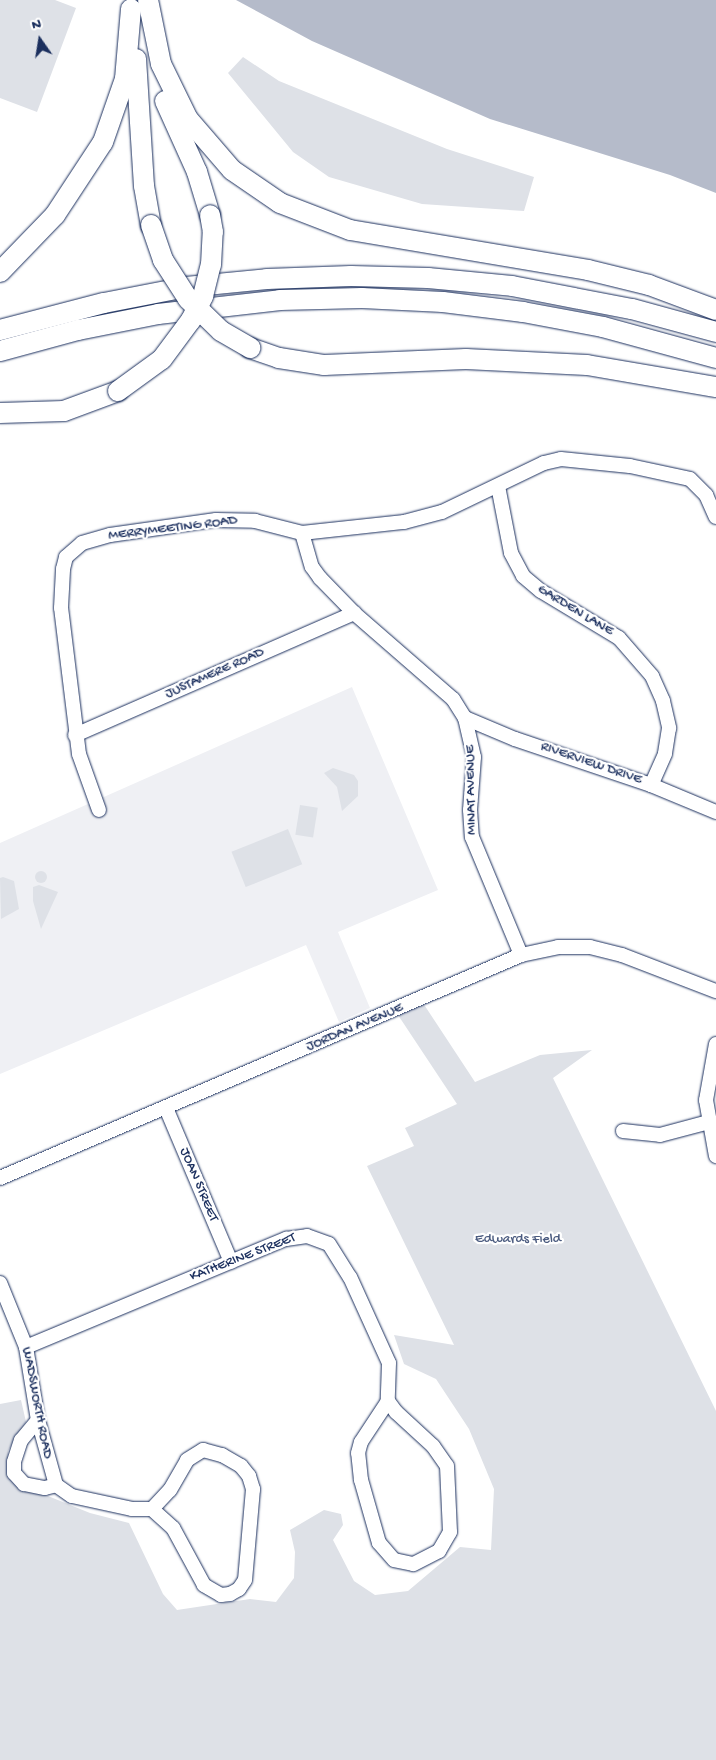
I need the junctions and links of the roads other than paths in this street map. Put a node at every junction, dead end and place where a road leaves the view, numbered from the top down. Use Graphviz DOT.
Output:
graph roads {
  1 [pos="140,6"];
  2 [pos="0,272"];
  3 [pos="716,310"];
  4 [pos="0,330"];
  5 [pos="716,332"];
  6 [pos="0,351"];
  7 [pos="716,358"];
  8 [pos="716,387"];
  9 [pos="0,413"];
  10 [pos="498,486"];
  11 [pos="716,517"];
  12 [pos="302,533"];
  13 [pos="354,614"];
  14 [pos="464,718"];
  15 [pos="76,735"];
  16 [pos="651,785"];
  17 [pos="99,810"];
  18 [pos="716,812"];
  19 [pos="521,955"];
  20 [pos="716,991"];
  21 [pos="716,1044"];
  22 [pos="166,1108"];
  23 [pos="709,1122"];
  24 [pos="623,1132"];
  25 [pos="716,1156"];
  26 [pos="0,1178"];
  27 [pos="231,1262"];
  28 [pos="0,1283"];
  29 [pos="26,1347"];
  30 [pos="388,1401"];
  31 [pos="38,1420"];
  32 [pos="56,1485"];
  33 [pos="152,1509"];
  1 -- 2 [label="highway"];
  1 -- 3 [label="highway"];
  1 -- 8 [label="highway, bridge"];
  1 -- 9 [label="highway, bridge"];
  4 -- 5 [label="highway"];
  6 -- 7 [label="highway"];
  10 -- 11 [label="street, MERRYMEETING ROAD"];
  10 -- 12 [label="street, MERRYMEETING ROAD"];
  10 -- 16 [label="street, GARDEN LANE"];
  12 -- 13 [label="street, MINAT AVENUE"];
  12 -- 15 [label="street, MERRYMEETING ROAD"];
  13 -- 14 [label="street, MINAT AVENUE"];
  13 -- 15 [label="street, JUSTAMERE ROAD"];
  14 -- 16 [label="street, RIVERVIEW DRIVE"];
  14 -- 19 [label="street, MINAT AVENUE"];
  15 -- 17 [label="street, MERRYMEETING ROAD"];
  16 -- 18 [label="street, RIVERVIEW DRIVE"];
  19 -- 20 [label="street, JORDAN AVENUE"];
  19 -- 22 [label="street, JORDAN AVENUE"];
  21 -- 23 [label="street"];
  22 -- 26 [label="street, JORDAN AVENUE"];
  22 -- 27 [label="street, JOAN STREET"];
  23 -- 24 [label="street"];
  23 -- 25 [label="street"];
  27 -- 29 [label="street, KATHERINE STREET"];
  27 -- 30 [label="street, KATHERINE STREET"];
  28 -- 29 [label="street, WADSWORTH ROAD"];
  29 -- 31 [label="street, WADSWORTH ROAD"];
  30 -- 30 [label="street"];
  31 -- 32 [label="street, WADSWORTH ROAD"];
  31 -- 32 [label="street"];
  32 -- 33 [label="street"];
  33 -- 33 [label="street"];
}
